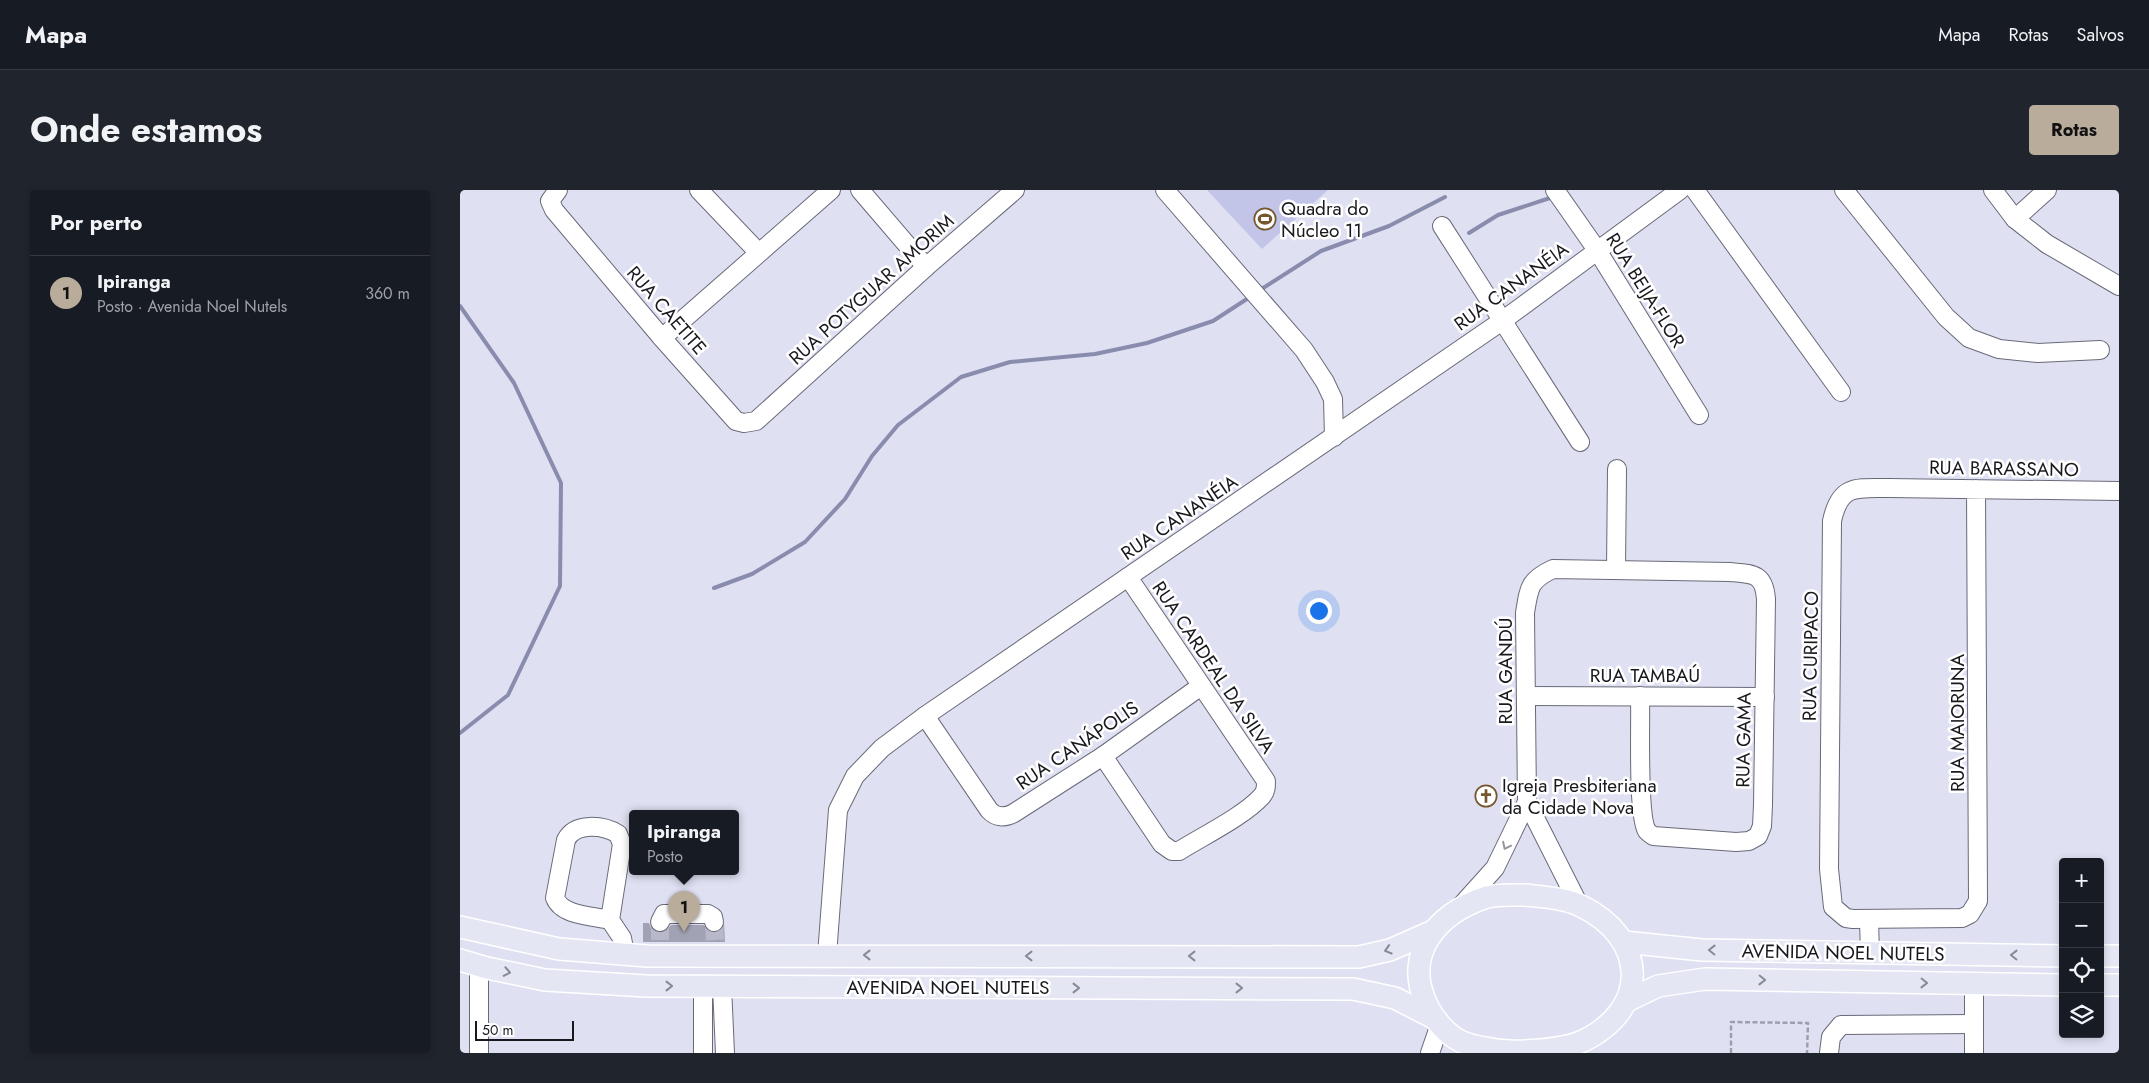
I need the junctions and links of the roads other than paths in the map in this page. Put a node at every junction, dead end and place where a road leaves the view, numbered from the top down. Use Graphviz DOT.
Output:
graph roads {
  1 [pos="558,190"];
  2 [pos="699,190"];
  3 [pos="831,190"];
  4 [pos="860,190"];
  5 [pos="1015,190"];
  6 [pos="1165,190"];
  7 [pos="1555,190"];
  8 [pos="1680,190"];
  9 [pos="1695,190"];
  10 [pos="1844,190"];
  11 [pos="1992,190"];
  12 [pos="2047,190"];
  13 [pos="2015,219"];
  14 [pos="1442,226"];
  15 [pos="1597,250"];
  16 [pos="758,252"];
  17 [pos="926,267"];
  18 [pos="2119,286"];
  19 [pos="1502,321"];
  20 [pos="662,338"];
  21 [pos="2100,350"];
  22 [pos="1841,392"];
  23 [pos="1699,415"];
  24 [pos="756,421"];
  25 [pos="1334,437"];
  26 [pos="1580,442"];
  27 [pos="1617,469"];
  28 [pos="1888,488"];
  29 [pos="1976,489"];
  30 [pos="2119,491"];
  31 [pos="1616,570"];
  32 [pos="1128,578"];
  33 [pos="1201,686"];
  34 [pos="1526,696"];
  35 [pos="1640,696"];
  36 [pos="1765,697"];
  37 [pos="925,716"];
  38 [pos="1102,756"];
  39 [pos="1527,802"];
  40 [pos="1579,905"];
  41 [pos="1458,909"];
  42 [pos="610,920"];
  43 [pos="1868,920"];
  44 [pos="660,922"];
  45 [pos="714,922"];
  46 [pos="460,928"];
  47 [pos="1433,931"];
  48 [pos="1624,942"];
  49 [pos="624,954"];
  50 [pos="1870,954"];
  51 [pos="827,955"];
  52 [pos="2059,956"];
  53 [pos="2104,956"];
  54 [pos="2119,956"];
  55 [pos="470,962"];
  56 [pos="1974,984"];
  57 [pos="2059,984"];
  58 [pos="2104,985"];
  59 [pos="2119,985"];
  60 [pos="712,986"];
  61 [pos="1629,1000"];
  62 [pos="1436,1021"];
  63 [pos="1974,1024"];
  64 [pos="1465,1047"];
  65 [pos="1578,1047"];
  66 [pos="479,1053"];
  67 [pos="703,1053"];
  68 [pos="725,1053"];
  69 [pos="1430,1053"];
  70 [pos="1829,1053"];
  71 [pos="1974,1053"];
  1 -- 20 [label="street, RUA CAETITE"];
  2 -- 16 [label="street"];
  3 -- 16 [label="street"];
  4 -- 17 [label="street"];
  5 -- 17 [label="street, RUA POTYGUAR AMORIM"];
  6 -- 25 [label="street"];
  7 -- 15 [label="street, RUA BEIJA-FLOR"];
  8 -- 15 [label="street, RUA CANANÉIA"];
  9 -- 22 [label="street"];
  10 -- 21 [label="street"];
  11 -- 13 [label="street"];
  12 -- 13 [label="street"];
  13 -- 18 [label="street"];
  14 -- 19 [label="street"];
  15 -- 19 [label="street, RUA CANANÉIA"];
  15 -- 23 [label="street, RUA BEIJA-FLOR"];
  16 -- 20 [label="street"];
  17 -- 24 [label="street, RUA POTYGUAR AMORIM"];
  19 -- 25 [label="street, RUA CANANÉIA"];
  19 -- 26 [label="street"];
  20 -- 24 [label="street, RUA CAETITE"];
  25 -- 32 [label="street, RUA CANANÉIA"];
  27 -- 31 [label="street"];
  28 -- 29 [label="street, RUA BARASSANO"];
  28 -- 43 [label="street, RUA CURIPACO"];
  29 -- 30 [label="street, RUA BARASSANO"];
  29 -- 43 [label="street, RUA MAIORUNA"];
  31 -- 34 [label="street, RUA GANDÚ"];
  31 -- 36 [label="street, RUA GAMA"];
  32 -- 33 [label="street, RUA CARDEAL DA SILVA"];
  32 -- 37 [label="street, RUA CANANÉIA"];
  33 -- 38 [label="street, RUA CANÁPOLIS"];
  33 -- 38 [label="street, RUA CARDEAL DA SILVA"];
  34 -- 35 [label="street, RUA TAMBAÚ"];
  34 -- 39 [label="street, RUA GANDÚ"];
  35 -- 36 [label="street, RUA TAMBAÚ"];
  35 -- 36 [label="street, RUA GAMA"];
  37 -- 38 [label="street, RUA CANÁPOLIS"];
  37 -- 51 [label="street, RUA CANANÉIA"];
  39 -- 40 [label="street, RUA GANDÚ"];
  39 -- 41 [label="street, RUA GANDÚ, one-way"];
  40 -- 41 [label="main road"];
  40 -- 48 [label="main road"];
  41 -- 47 [label="main road"];
  42 -- 42 [label="street"];
  42 -- 49 [label="street"];
  43 -- 50 [label="street"];
  44 -- 45 [label="street"];
  46 -- 49 [label="main road, AVENIDA NOEL NUTELS"];
  47 -- 51 [label="main road, AVENIDA NOEL NUTELS, one-way"];
  47 -- 62 [label="main road"];
  50 -- 48 [label="main road, AVENIDA NOEL NUTELS, one-way"];
  48 -- 61 [label="main road"];
  49 -- 51 [label="main road, AVENIDA NOEL NUTELS"];
  52 -- 50 [label="main road, AVENIDA NOEL NUTELS, one-way"];
  53 -- 54 [label="main road"];
  55 -- 60 [label="main road, AVENIDA NOEL NUTELS, one-way"];
  55 -- 66 [label="street"];
  56 -- 57 [label="main road, AVENIDA NOEL NUTELS"];
  61 -- 56 [label="main road, AVENIDA NOEL NUTELS, one-way"];
  56 -- 63 [label="street"];
  58 -- 59 [label="main road"];
  60 -- 62 [label="main road, AVENIDA NOEL NUTELS, one-way"];
  60 -- 67 [label="street"];
  60 -- 68 [label="street"];
  61 -- 65 [label="main road"];
  62 -- 64 [label="main road"];
  62 -- 69 [label="street"];
  63 -- 70 [label="street"];
  63 -- 71 [label="street"];
  64 -- 65 [label="main road"];
}
